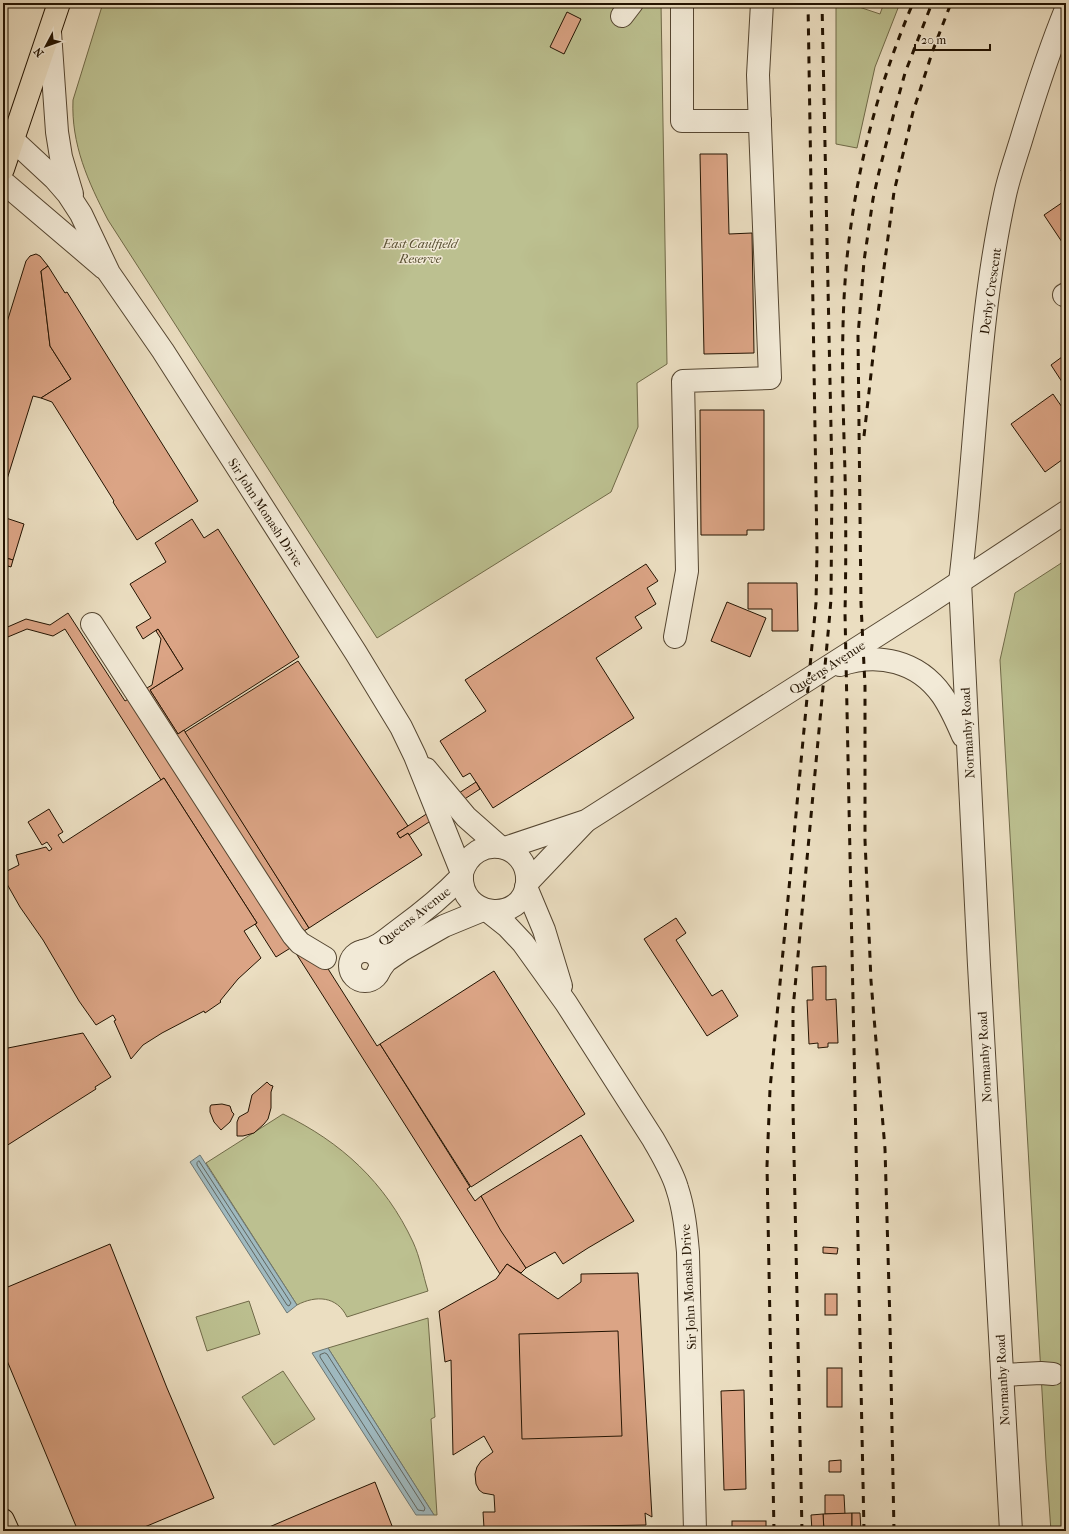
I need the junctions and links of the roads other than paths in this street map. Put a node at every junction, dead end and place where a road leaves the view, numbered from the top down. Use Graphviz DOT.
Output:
graph roads {
  1 [pos="59,3"];
  2 [pos="682,3"];
  3 [pos="762,3"];
  4 [pos="1066,9"];
  5 [pos="50,32"];
  6 [pos="760,121"];
  7 [pos="13,140"];
  8 [pos="3,169"];
  9 [pos="3,182"];
  10 [pos="75,204"];
  11 [pos="109,273"];
  12 [pos="1066,512"];
  13 [pos="960,582"];
  14 [pos="92,624"];
  15 [pos="675,637"];
  16 [pos="815,674"];
  17 [pos="968,749"];
  18 [pos="415,756"];
  19 [pos="586,821"];
  20 [pos="502,848"];
  21 [pos="462,875"];
  22 [pos="526,885"];
  23 [pos="486,910"];
  24 [pos="325,958"];
  25 [pos="566,1003"];
  26 [pos="1053,1374"];
  27 [pos="1002,1375"];
  28 [pos="3,1520"];
  29 [pos="8,1531"];
  30 [pos="695,1531"];
  31 [pos="1011,1531"];
  1 -- 5 [label="highway"];
  2 -- 6 [label="street"];
  3 -- 6 [label="street"];
  4 -- 13 [label="street, Derby Crescent"];
  5 -- 7 [label="highway"];
  5 -- 10 [label="street"];
  6 -- 15 [label="street"];
  7 -- 8 [label="highway"];
  7 -- 10 [label="street, Sir John Monash Drive"];
  9 -- 11 [label="street, Sir John Monash Drive"];
  10 -- 11 [label="street, Sir John Monash Drive"];
  11 -- 18 [label="street, Sir John Monash Drive"];
  12 -- 13 [label="street, Queens Avenue"];
  13 -- 16 [label="street, Queens Avenue"];
  13 -- 17 [label="street, Normanby Road"];
  14 -- 24 [label="street"];
  16 -- 17 [label="street"];
  16 -- 19 [label="street, Queens Avenue"];
  17 -- 27 [label="street, Normanby Road"];
  18 -- 20 [label="street, Sir John Monash Drive"];
  18 -- 21 [label="street, Sir John Monash Drive"];
  19 -- 20 [label="street, Queens Avenue"];
  19 -- 22 [label="street, Queens Avenue"];
  20 -- 21 [label="street"];
  20 -- 22 [label="street"];
  21 -- 23 [label="street"];
  21 -- 23 [label="street, Queens Avenue"];
  22 -- 23 [label="street"];
  22 -- 25 [label="street, Sir John Monash Drive"];
  23 -- 25 [label="street, Sir John Monash Drive"];
  25 -- 30 [label="street, Sir John Monash Drive"];
  26 -- 27 [label="street"];
  27 -- 31 [label="street, Normanby Road"];
  28 -- 29 [label="highway"];
}
